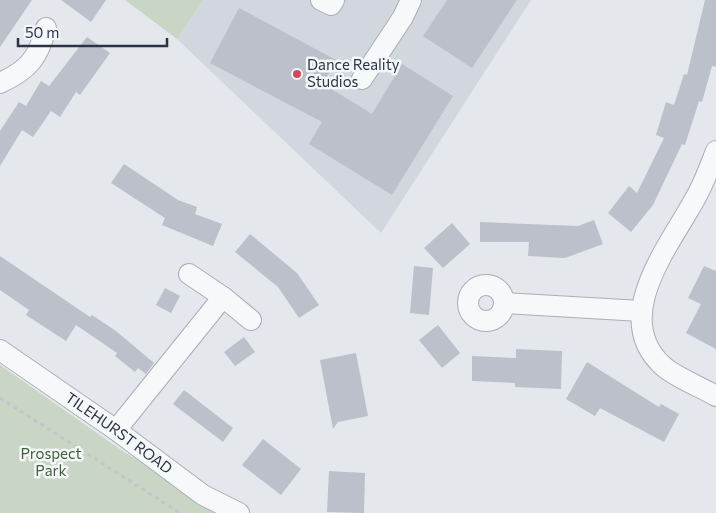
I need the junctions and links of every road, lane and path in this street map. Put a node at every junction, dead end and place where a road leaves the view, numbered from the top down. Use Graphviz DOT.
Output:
graph roads {
  1 [pos="321,0"];
  2 [pos="334,0"];
  3 [pos="411,0"];
  4 [pos="46,28"];
  5 [pos="362,79"];
  6 [pos="0,83"];
  7 [pos="716,151"];
  8 [pos="189,274"];
  9 [pos="223,297"];
  10 [pos="504,303"];
  11 [pos="641,311"];
  12 [pos="251,320"];
  13 [pos="0,350"];
  14 [pos="716,396"];
  15 [pos="0,398"];
  16 [pos="116,430"];
  17 [pos="180,513"];
  18 [pos="239,513"];
  1 -- 2 [label="street"];
  3 -- 5 [label="street"];
  4 -- 6 [label="street"];
  7 -- 11 [label="street"];
  8 -- 9 [label="street"];
  9 -- 12 [label="street"];
  9 -- 16 [label="street"];
  10 -- 11 [label="street"];
  11 -- 14 [label="street"];
  13 -- 16 [label="street, TILEHURST ROAD"];
  15 -- 17 [label="path"];
  16 -- 18 [label="street, TILEHURST ROAD"];
}
